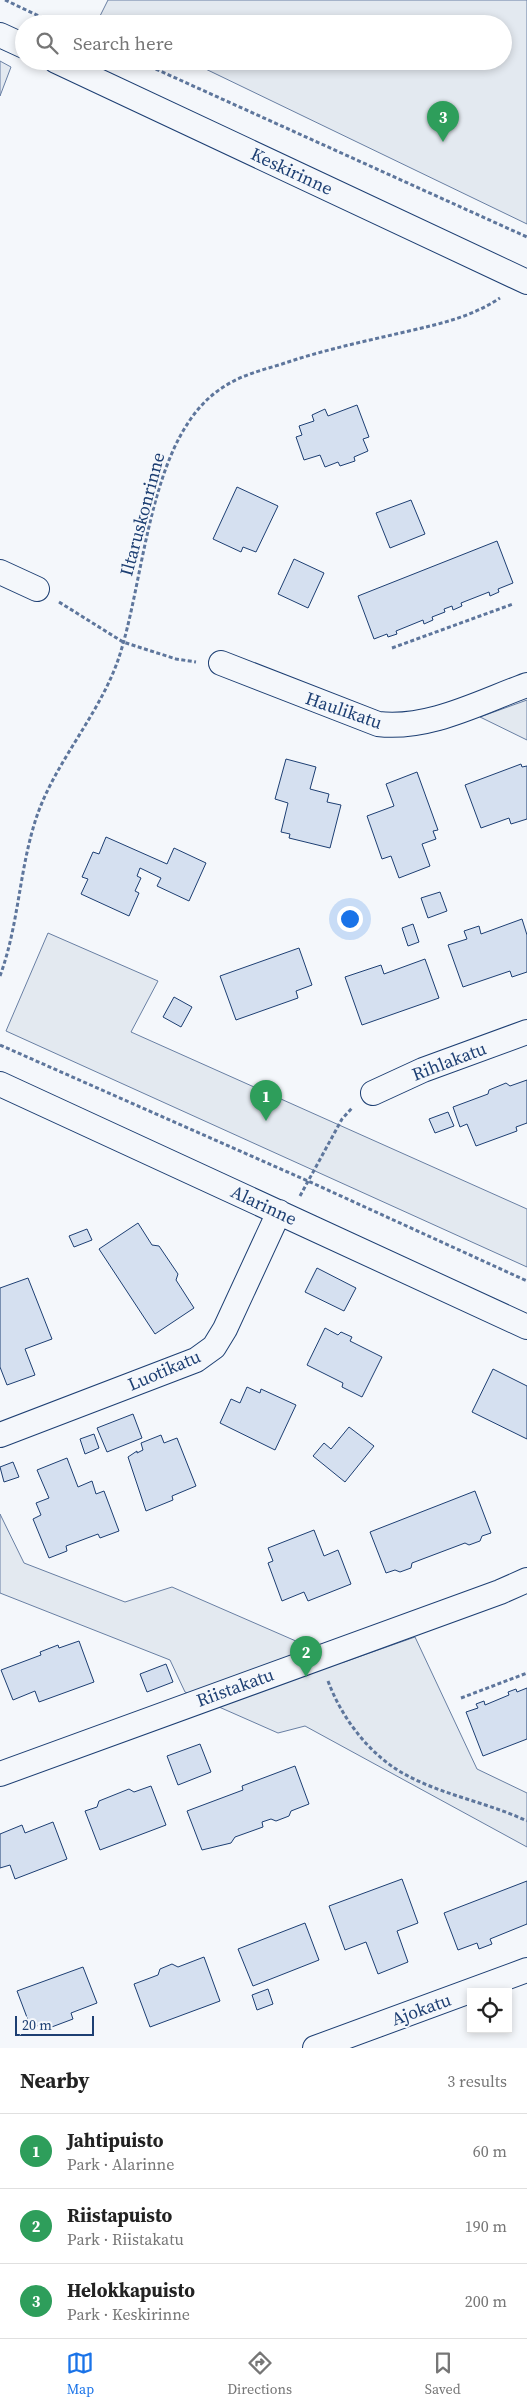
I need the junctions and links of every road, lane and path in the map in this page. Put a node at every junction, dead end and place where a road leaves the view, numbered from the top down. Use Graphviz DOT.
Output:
graph roads {
  1 [pos="5,0"];
  2 [pos="37,15"];
  3 [pos="0,35"];
  4 [pos="15,42"];
  5 [pos="75,70"];
  6 [pos="158,70"];
  7 [pos="527,237"];
  8 [pos="523,280"];
  9 [pos="0,572"];
  10 [pos="37,589"];
  11 [pos="513,604"];
  12 [pos="123,642"];
  13 [pos="392,648"];
  14 [pos="221,664"];
  15 [pos="527,685"];
  16 [pos="0,976"];
  17 [pos="527,1032"];
  18 [pos="0,1045"];
  19 [pos="0,1084"];
  20 [pos="372,1093"];
  21 [pos="308,1181"];
  22 [pos="284,1214"];
  23 [pos="527,1281"];
  24 [pos="527,1326"];
  25 [pos="0,1435"];
  26 [pos="527,1580"];
  27 [pos="318,1657"];
  28 [pos="527,1673"];
  29 [pos="461,1698"];
  30 [pos="0,1774"];
  31 [pos="527,1821"];
  32 [pos="527,1970"];
  33 [pos="315,2048"];
  1 -- 2 [label="path"];
  3 -- 4 [label="street"];
  5 -- 8 [label="street, Keskirinne"];
  6 -- 7 [label="path"];
  8 -- 12 [label="path, Iltaruskonrinne"];
  9 -- 10 [label="street"];
  10 -- 12 [label="path"];
  11 -- 13 [label="path"];
  12 -- 14 [label="path"];
  12 -- 16 [label="path, Iltaruskonrinne"];
  14 -- 15 [label="street, Haulikatu"];
  17 -- 20 [label="street, Rihlakatu"];
  18 -- 21 [label="path"];
  19 -- 22 [label="street, Alarinne"];
  20 -- 21 [label="path"];
  21 -- 22 [label="path"];
  21 -- 23 [label="path"];
  22 -- 24 [label="street, Alarinne"];
  22 -- 25 [label="street, Luotikatu"];
  26 -- 27 [label="street, Riistakatu"];
  27 -- 30 [label="street, Riistakatu"];
  27 -- 31 [label="path"];
  28 -- 29 [label="path"];
  32 -- 33 [label="street, Ajokatu"];
}
